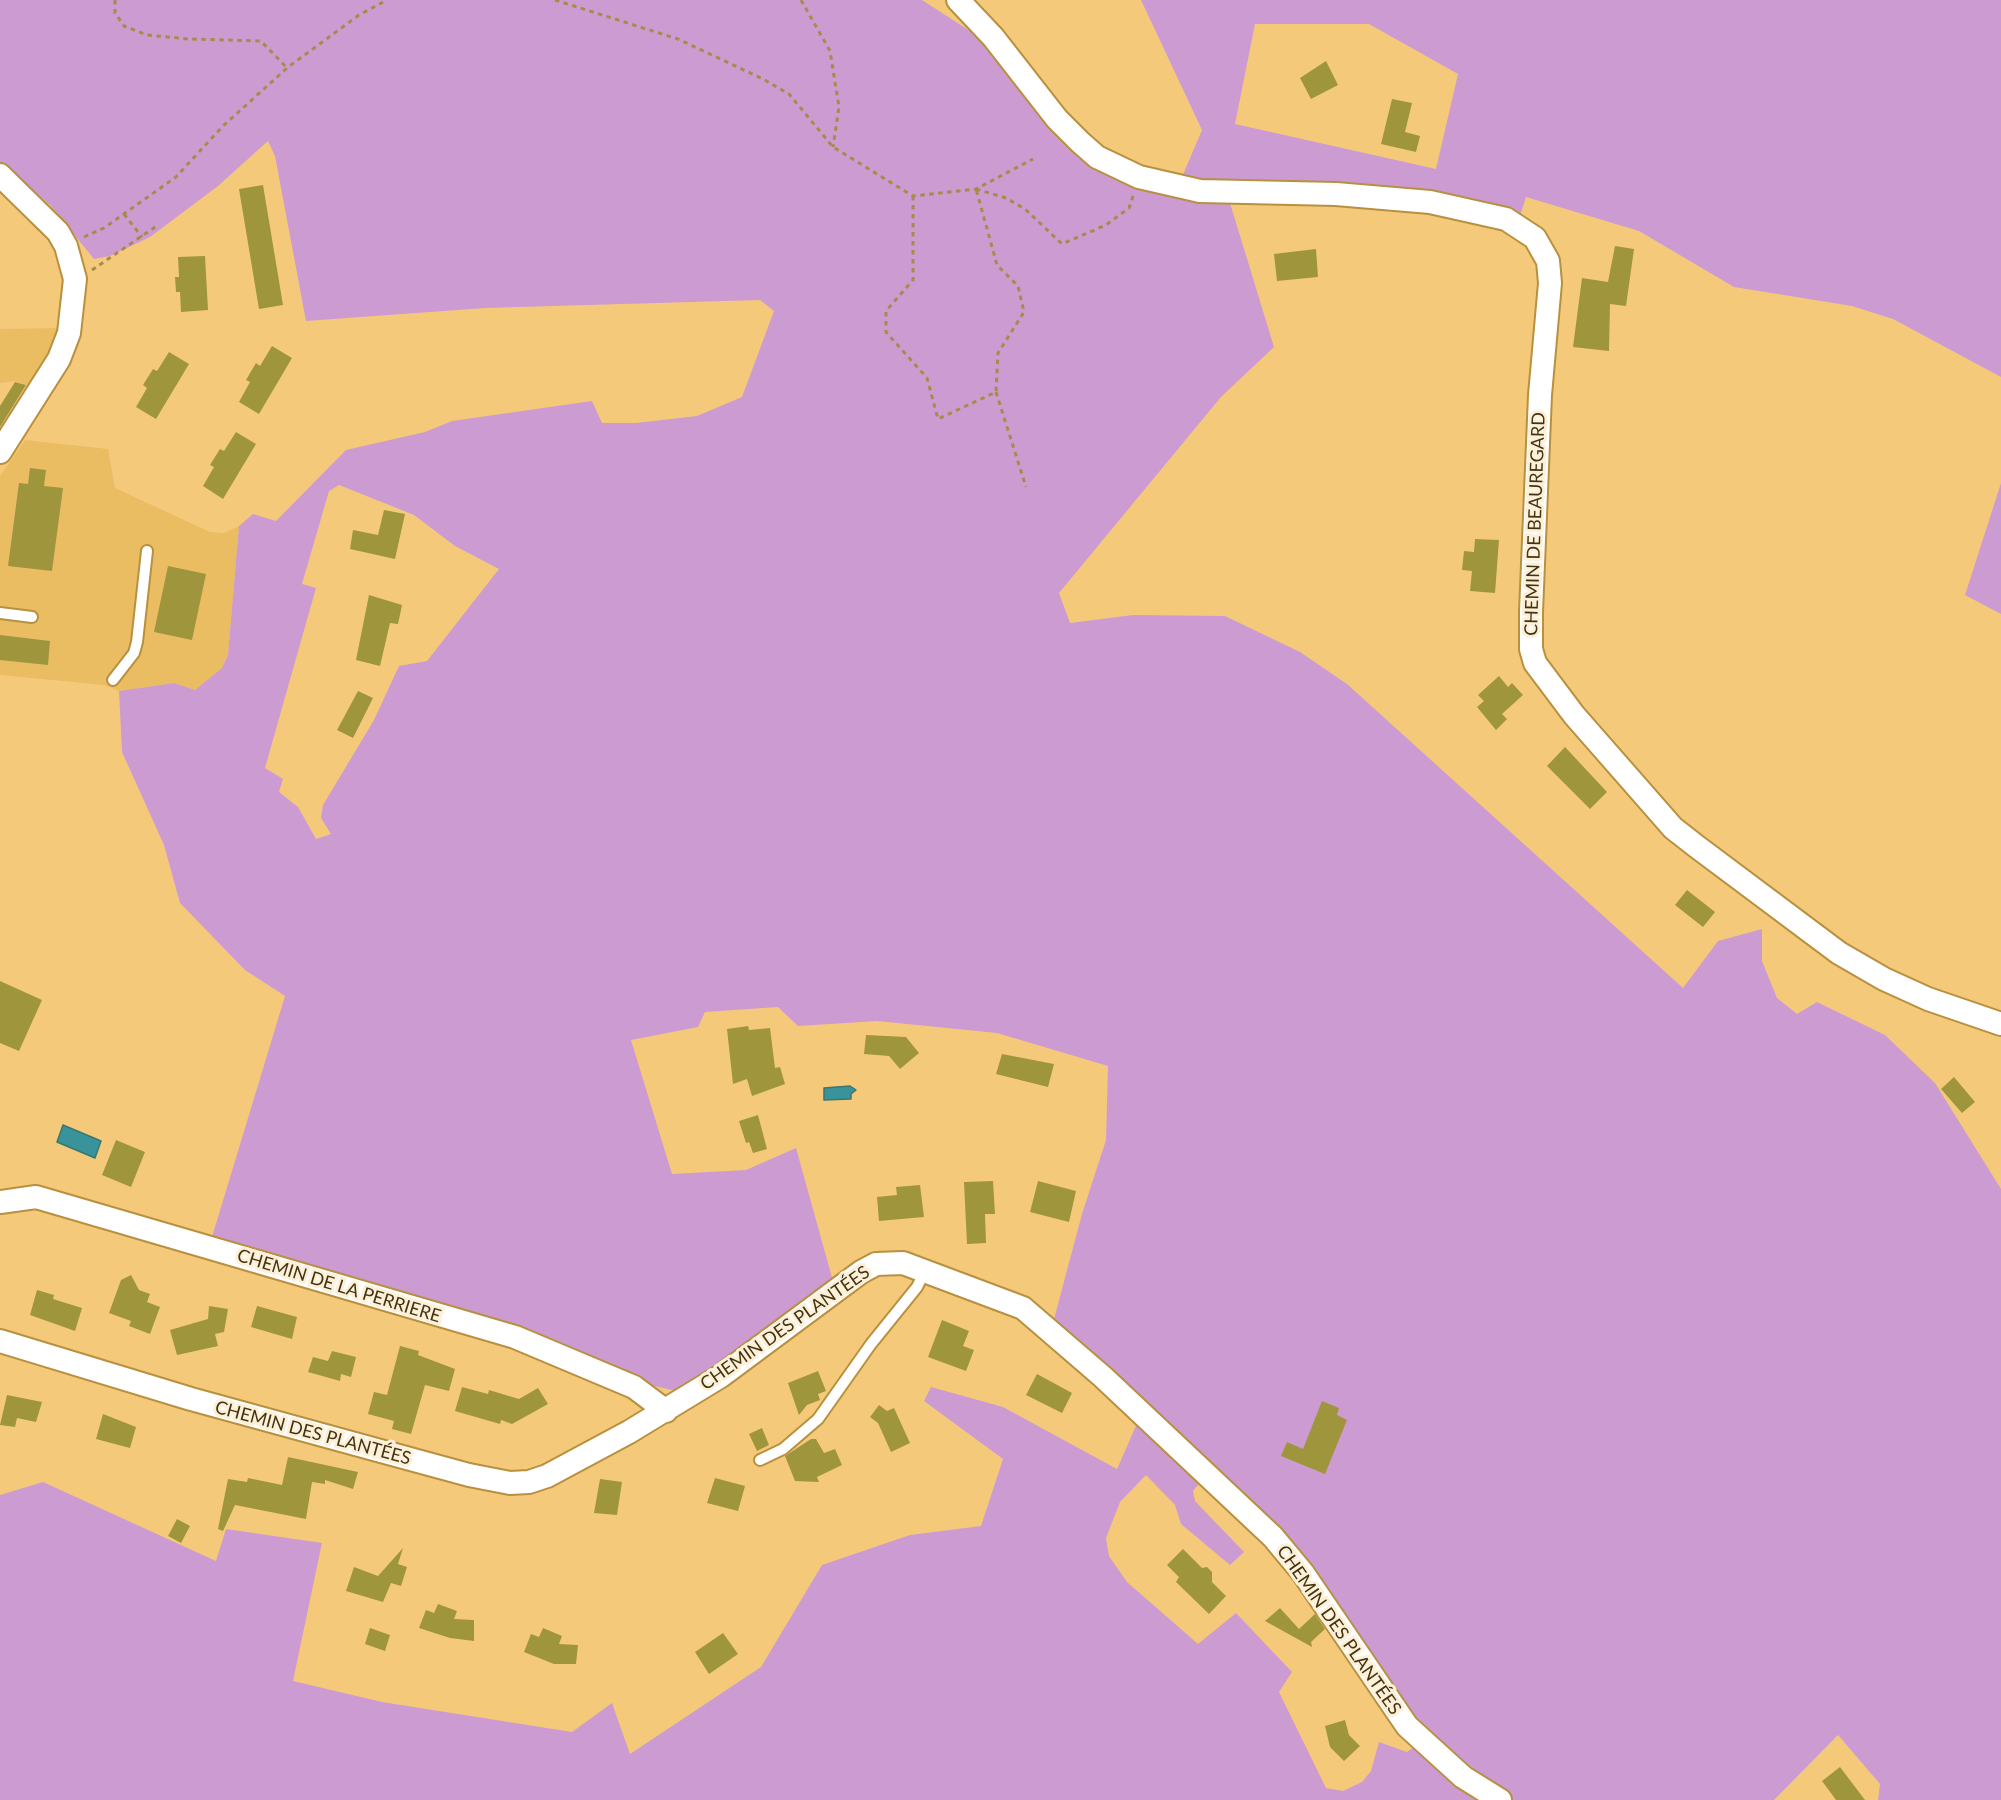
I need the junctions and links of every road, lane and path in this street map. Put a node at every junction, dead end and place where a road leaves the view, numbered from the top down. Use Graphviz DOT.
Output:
graph roads {
  1 [pos="115,0"];
  2 [pos="387,0"];
  3 [pos="555,0"];
  4 [pos="801,0"];
  5 [pos="958,0"];
  6 [pos="287,68"];
  7 [pos="833,147"];
  8 [pos="1033,159"];
  9 [pos="0,175"];
  10 [pos="1139,177"];
  11 [pos="976,189"];
  12 [pos="913,196"];
  13 [pos="124,214"];
  14 [pos="158,225"];
  15 [pos="142,237"];
  16 [pos="66,246"];
  17 [pos="75,279"];
  18 [pos="996,392"];
  19 [pos="0,452"];
  20 [pos="1026,487"];
  21 [pos="147,551"];
  22 [pos="0,613"];
  23 [pos="32,617"];
  24 [pos="113,680"];
  25 [pos="2001,1024"];
  26 [pos="0,1202"];
  27 [pos="925,1271"];
  28 [pos="0,1341"];
  29 [pos="666,1411"];
  30 [pos="759,1460"];
  31 [pos="1500,1800"];
  1 -- 6 [label="path"];
  2 -- 6 [label="path"];
  3 -- 7 [label="path"];
  4 -- 7 [label="path"];
  5 -- 10 [label="street, CHEMIN DE BEAUREGARD"];
  6 -- 13 [label="path"];
  7 -- 12 [label="path"];
  8 -- 11 [label="path"];
  9 -- 16 [label="street"];
  10 -- 11 [label="path"];
  10 -- 25 [label="street, CHEMIN DE BEAUREGARD"];
  11 -- 12 [label="path"];
  11 -- 18 [label="path"];
  12 -- 18 [label="path"];
  13 -- 15 [label="path"];
  13 -- 16 [label="path"];
  14 -- 15 [label="path"];
  15 -- 17 [label="path"];
  16 -- 17 [label="street"];
  17 -- 19 [label="street"];
  18 -- 20 [label="path"];
  21 -- 24 [label="lane"];
  22 -- 23 [label="lane"];
  26 -- 29 [label="street, CHEMIN DE LA PERRIERE"];
  27 -- 29 [label="street, CHEMIN DES PLANTÉES"];
  27 -- 30 [label="lane"];
  27 -- 31 [label="street, CHEMIN DES PLANTÉES"];
  28 -- 29 [label="street, CHEMIN DES PLANTÉES"];
}
